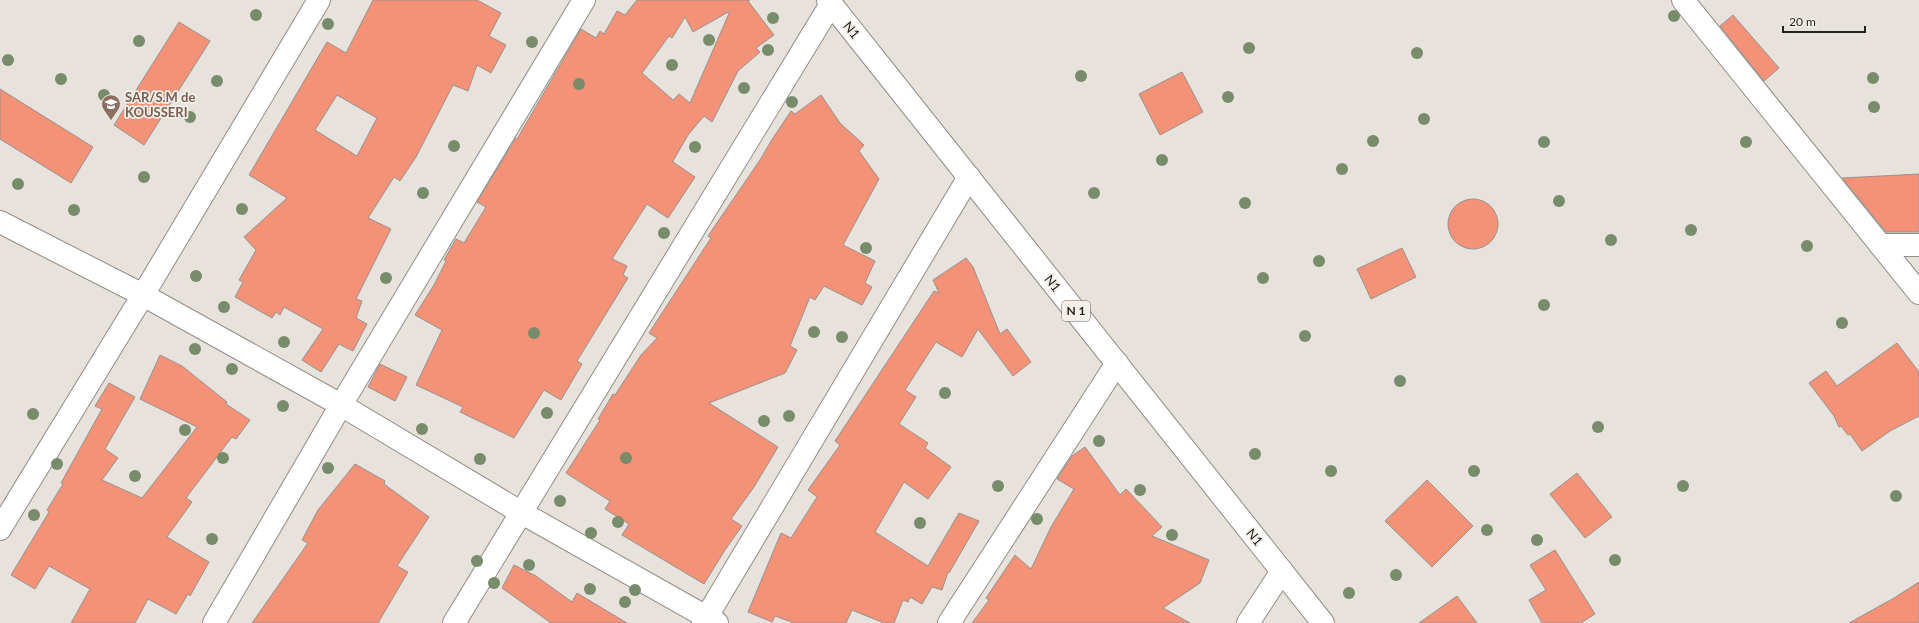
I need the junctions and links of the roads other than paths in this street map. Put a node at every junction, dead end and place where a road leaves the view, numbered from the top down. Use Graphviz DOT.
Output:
graph roads {
  1 [pos="319,0"];
  2 [pos="584,0"];
  3 [pos="1683,0"];
  4 [pos="830,2"];
  5 [pos="969,177"];
  6 [pos="0,222"];
  7 [pos="1880,245"];
  8 [pos="1919,245"];
  9 [pos="1919,293"];
  10 [pos="143,295"];
  11 [pos="1117,363"];
  12 [pos="341,405"];
  13 [pos="522,513"];
  14 [pos="0,529"];
  15 [pos="1282,571"];
  16 [pos="709,621"];
  17 [pos="214,623"];
  18 [pos="454,623"];
  19 [pos="949,623"];
  20 [pos="1248,623"];
  21 [pos="1323,623"];
  1 -- 10 [label="main road"];
  2 -- 12 [label="main road"];
  3 -- 7 [label="main road"];
  4 -- 5 [label="main road, N1 / N 1"];
  4 -- 13 [label="main road"];
  5 -- 11 [label="main road, N1 / N 1"];
  5 -- 16 [label="main road"];
  6 -- 10 [label="main road"];
  7 -- 8 [label="main road"];
  7 -- 9 [label="main road"];
  10 -- 12 [label="main road"];
  10 -- 14 [label="main road"];
  11 -- 15 [label="main road, N1 / N 1"];
  11 -- 19 [label="main road"];
  12 -- 13 [label="main road"];
  12 -- 17 [label="main road"];
  13 -- 16 [label="main road"];
  13 -- 18 [label="main road"];
  15 -- 20 [label="main road"];
  15 -- 21 [label="main road, N1 / N 1"];
}
